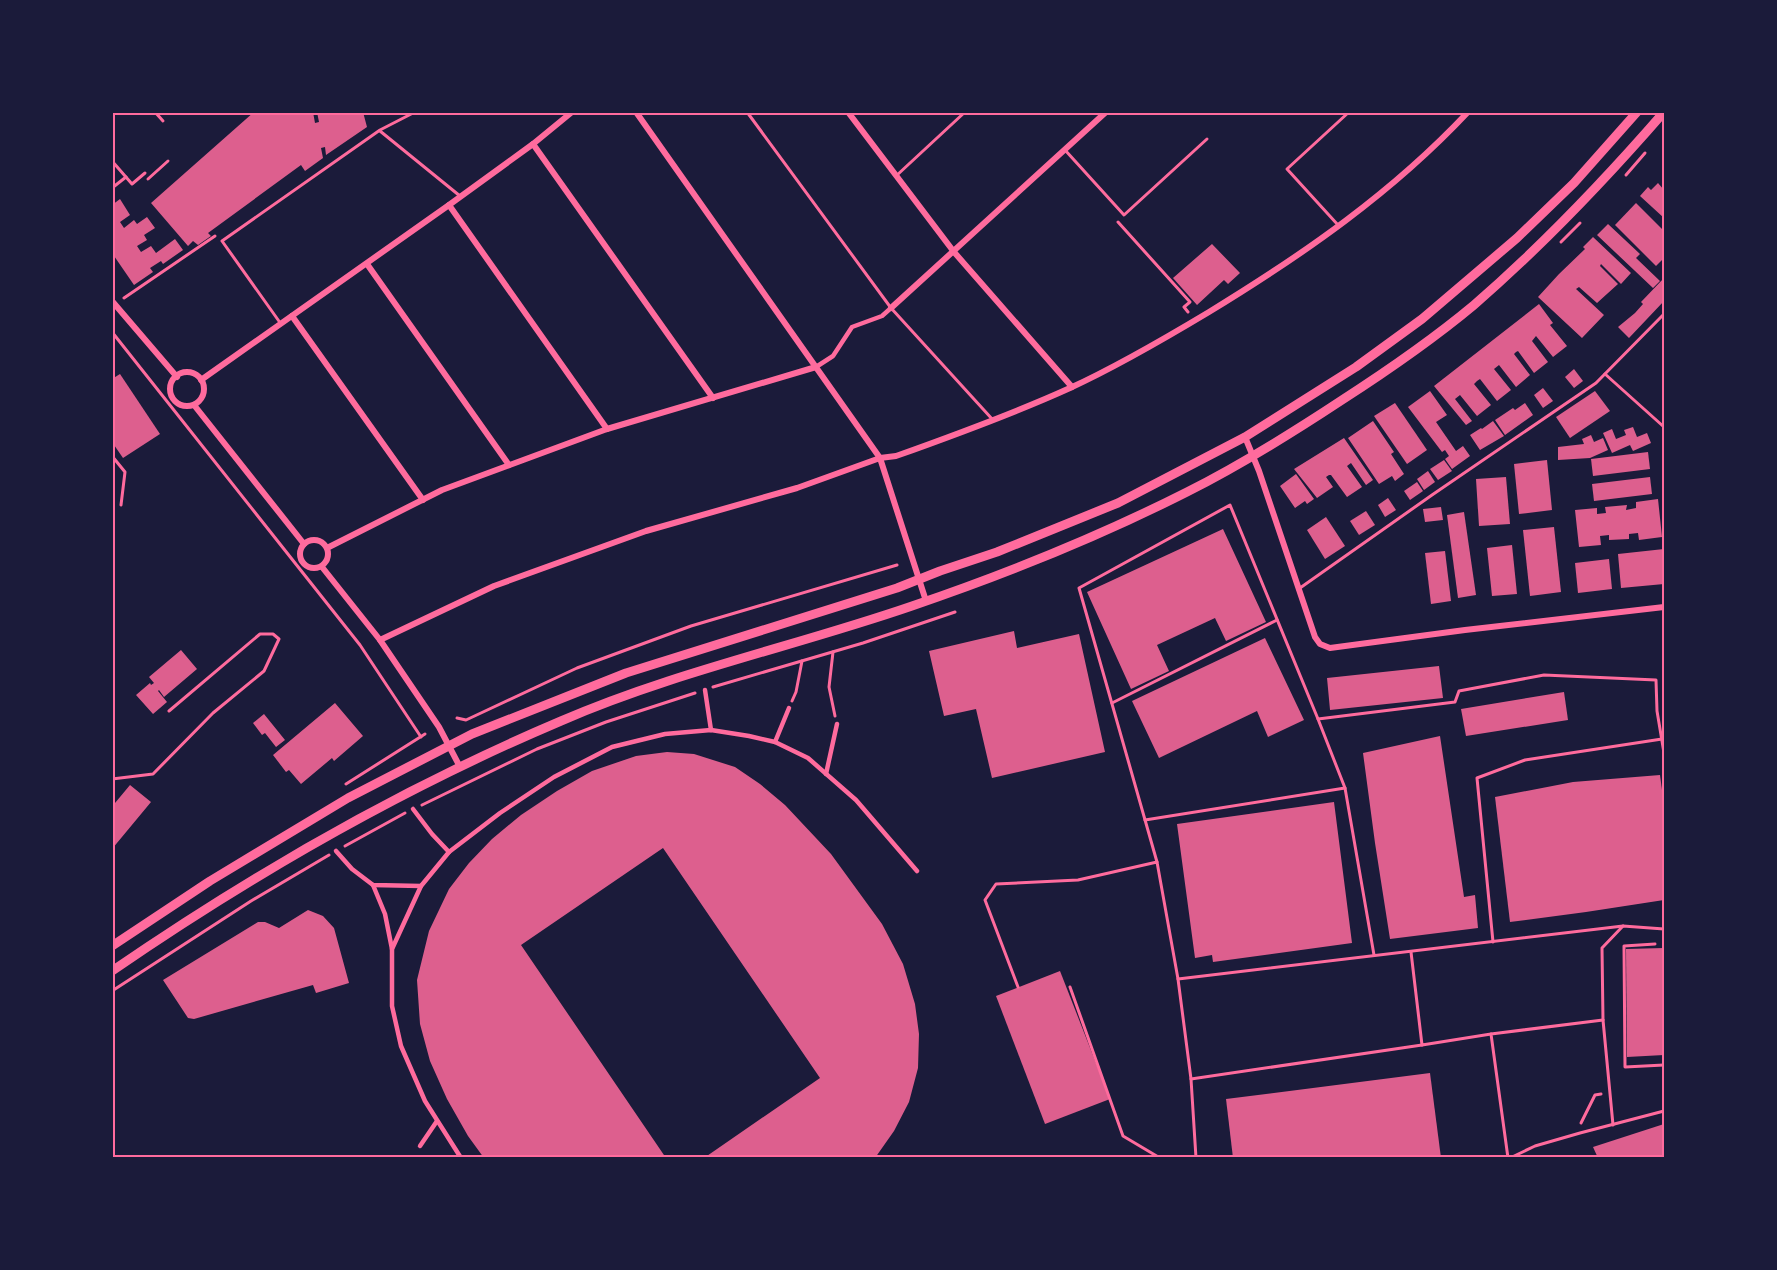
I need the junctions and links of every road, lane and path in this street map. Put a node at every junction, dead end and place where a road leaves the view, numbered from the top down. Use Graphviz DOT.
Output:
graph roads {
  1 [pos="416,112"];
  2 [pos="572,112"];
  3 [pos="636,112"];
  4 [pos="747,112"];
  5 [pos="848,112"];
  6 [pos="965,112"];
  7 [pos="1106,112"];
  8 [pos="1349,112"];
  9 [pos="1468,112"];
  10 [pos="1637,112"];
  11 [pos="1664,112"];
  12 [pos="157,114"];
  13 [pos="163,121"];
  14 [pos="380,130"];
  15 [pos="1207,139"];
  16 [pos="533,144"];
  17 [pos="1065,150"];
  18 [pos="168,161"];
  19 [pos="113,163"];
  20 [pos="145,173"];
  21 [pos="895,176"];
  22 [pos="126,177"];
  23 [pos="148,179"];
  24 [pos="112,188"];
  25 [pos="460,196"];
  26 [pos="449,205"];
  27 [pos="1118,222"];
  28 [pos="1340,227"];
  29 [pos="222,241"];
  30 [pos="954,252"];
  31 [pos="367,264"];
  32 [pos="114,303"];
  33 [pos="1184,307"];
  34 [pos="891,308"];
  35 [pos="1665,314"];
  36 [pos="292,316"];
  37 [pos="281,324"];
  38 [pos="112,332"];
  39 [pos="816,367"];
  40 [pos="1605,374"];
  41 [pos="177,377"];
  42 [pos="201,380"];
  43 [pos="1072,387"];
  44 [pos="713,398"];
  45 [pos="194,405"];
  46 [pos="994,421"];
  47 [pos="1665,427"];
  48 [pos="608,429"];
  49 [pos="1245,437"];
  50 [pos="112,456"];
  51 [pos="1253,456"];
  52 [pos="880,458"];
  53 [pos="509,465"];
  54 [pos="423,500"];
  55 [pos="121,505"];
  56 [pos="304,544"];
  57 [pos="327,548"];
  58 [pos="897,565"];
  59 [pos="322,567"];
  60 [pos="920,579"];
  61 [pos="1299,589"];
  62 [pos="926,601"];
  63 [pos="1665,607"];
  64 [pos="955,612"];
  65 [pos="1277,620"];
  66 [pos="916,625"];
  67 [pos="380,640"];
  68 [pos="832,652"];
  69 [pos="802,660"];
  70 [pos="705,690"];
  71 [pos="796,692"];
  72 [pos="1112,703"];
  73 [pos="789,708"];
  74 [pos="169,711"];
  75 [pos="457,718"];
  76 [pos="1318,719"];
  77 [pos="837,724"];
  78 [pos="711,730"];
  79 [pos="425,734"];
  80 [pos="1662,739"];
  81 [pos="776,742"];
  82 [pos="449,745"];
  83 [pos="1665,753"];
  84 [pos="460,767"];
  85 [pos="496,769"];
  86 [pos="826,774"];
  87 [pos="112,779"];
  88 [pos="1345,788"];
  89 [pos="424,797"];
  90 [pos="438,797"];
  91 [pos="406,807"];
  92 [pos="413,809"];
  93 [pos="1145,820"];
  94 [pos="338,844"];
  95 [pos="328,850"];
  96 [pos="336,851"];
  97 [pos="449,852"];
  98 [pos="308,862"];
  99 [pos="1157,862"];
  100 [pos="917,871"];
  101 [pos="373,885"];
  102 [pos="421,886"];
  103 [pos="149,922"];
  104 [pos="1623,926"];
  105 [pos="1665,929"];
  106 [pos="158,940"];
  107 [pos="1493,942"];
  108 [pos="1655,944"];
  109 [pos="112,946"];
  110 [pos="392,949"];
  111 [pos="1411,952"];
  112 [pos="1374,955"];
  113 [pos="112,971"];
  114 [pos="132,972"];
  115 [pos="1178,979"];
  116 [pos="112,985"];
  117 [pos="1018,987"];
  118 [pos="1070,987"];
  119 [pos="112,991"];
  120 [pos="1603,1020"];
  121 [pos="1491,1034"];
  122 [pos="1422,1045"];
  123 [pos="1665,1065"];
  124 [pos="1191,1078"];
  125 [pos="1601,1094"];
  126 [pos="1665,1111"];
  127 [pos="437,1121"];
  128 [pos="1613,1125"];
  129 [pos="1580,1126"];
  130 [pos="420,1146"];
  131 [pos="461,1158"];
  132 [pos="1160,1158"];
  133 [pos="1197,1158"];
  134 [pos="1509,1158"];
  1 -- 14 [label="lane"];
  2 -- 16 [label="street"];
  3 -- 39 [label="street"];
  4 -- 34 [label="lane"];
  5 -- 21 [label="street"];
  6 -- 21 [label="lane"];
  7 -- 17 [label="street"];
  8 -- 28 [label="lane"];
  9 -- 28 [label="street"];
  10 -- 49 [label="main road"];
  11 -- 51 [label="main road"];
  12 -- 13 [label="path"];
  14 -- 25 [label="lane"];
  14 -- 29 [label="lane"];
  15 -- 17 [label="lane"];
  16 -- 25 [label="street"];
  16 -- 44 [label="street"];
  17 -- 30 [label="street"];
  18 -- 23 [label="path"];
  19 -- 22 [label="path"];
  20 -- 22 [label="path"];
  21 -- 30 [label="street"];
  22 -- 24 [label="path"];
  25 -- 26 [label="street"];
  26 -- 31 [label="street"];
  26 -- 48 [label="street"];
  27 -- 33 [label="path"];
  28 -- 43 [label="street"];
  29 -- 32 [label="path"];
  29 -- 37 [label="lane"];
  30 -- 34 [label="street"];
  30 -- 43 [label="street"];
  31 -- 36 [label="street"];
  31 -- 53 [label="street"];
  32 -- 41 [label="street"];
  34 -- 39 [label="street"];
  34 -- 46 [label="lane"];
  35 -- 40 [label="lane"];
  36 -- 37 [label="street"];
  36 -- 54 [label="street"];
  37 -- 42 [label="street"];
  38 -- 79 [label="path"];
  39 -- 44 [label="street"];
  39 -- 52 [label="street"];
  40 -- 47 [label="lane"];
  40 -- 61 [label="lane"];
  41 -- 42 [label="street"];
  41 -- 45 [label="street"];
  42 -- 45 [label="street"];
  43 -- 46 [label="street"];
  44 -- 48 [label="street"];
  45 -- 56 [label="street"];
  46 -- 52 [label="street"];
  48 -- 53 [label="street"];
  49 -- 51 [label="street"];
  49 -- 60 [label="main road"];
  50 -- 55 [label="lane"];
  51 -- 61 [label="street"];
  51 -- 62 [label="main road"];
  52 -- 60 [label="street"];
  52 -- 67 [label="street"];
  53 -- 54 [label="street"];
  54 -- 57 [label="street"];
  56 -- 57 [label="street"];
  56 -- 59 [label="street"];
  57 -- 59 [label="street"];
  58 -- 75 [label="path"];
  59 -- 67 [label="street"];
  60 -- 62 [label="street"];
  60 -- 82 [label="main road"];
  61 -- 63 [label="street"];
  62 -- 84 [label="main road"];
  64 -- 66 [label="path"];
  65 -- 72 [label="lane"];
  65 -- 72 [label="lane"];
  65 -- 76 [label="lane"];
  67 -- 82 [label="street"];
  68 -- 77 [label="path"];
  69 -- 71 [label="path"];
  70 -- 78 [label="street"];
  72 -- 93 [label="lane"];
  73 -- 81 [label="street"];
  74 -- 87 [label="lane"];
  76 -- 80 [label="lane"];
  76 -- 88 [label="lane"];
  77 -- 86 [label="street"];
  78 -- 81 [label="street"];
  78 -- 97 [label="street"];
  80 -- 83 [label="lane"];
  80 -- 107 [label="lane"];
  81 -- 86 [label="street"];
  82 -- 84 [label="street"];
  82 -- 103 [label="main road"];
  84 -- 106 [label="main road"];
  85 -- 90 [label="path"];
  86 -- 100 [label="street"];
  88 -- 93 [label="lane"];
  88 -- 112 [label="lane"];
  89 -- 90 [label="path"];
  90 -- 92 [label="path"];
  91 -- 94 [label="path"];
  92 -- 96 [label="path"];
  92 -- 97 [label="street"];
  93 -- 99 [label="lane"];
  95 -- 98 [label="path"];
  96 -- 101 [label="street"];
  96 -- 119 [label="path"];
  97 -- 102 [label="street"];
  99 -- 115 [label="lane"];
  99 -- 117 [label="lane"];
  101 -- 102 [label="street"];
  101 -- 110 [label="street"];
  102 -- 110 [label="street"];
  103 -- 106 [label="main road"];
  103 -- 109 [label="main road"];
  104 -- 105 [label="lane"];
  104 -- 107 [label="lane"];
  104 -- 120 [label="lane"];
  106 -- 113 [label="main road"];
  107 -- 111 [label="lane"];
  108 -- 123 [label="path"];
  110 -- 127 [label="street"];
  111 -- 112 [label="lane"];
  111 -- 122 [label="lane"];
  112 -- 115 [label="lane"];
  114 -- 116 [label="path"];
  115 -- 124 [label="lane"];
  118 -- 132 [label="lane"];
  120 -- 121 [label="lane"];
  120 -- 128 [label="lane"];
  121 -- 122 [label="lane"];
  121 -- 134 [label="lane"];
  122 -- 124 [label="lane"];
  124 -- 133 [label="lane"];
  125 -- 129 [label="path"];
  126 -- 128 [label="lane"];
  127 -- 130 [label="street"];
  127 -- 131 [label="street"];
  128 -- 134 [label="lane"];
}
